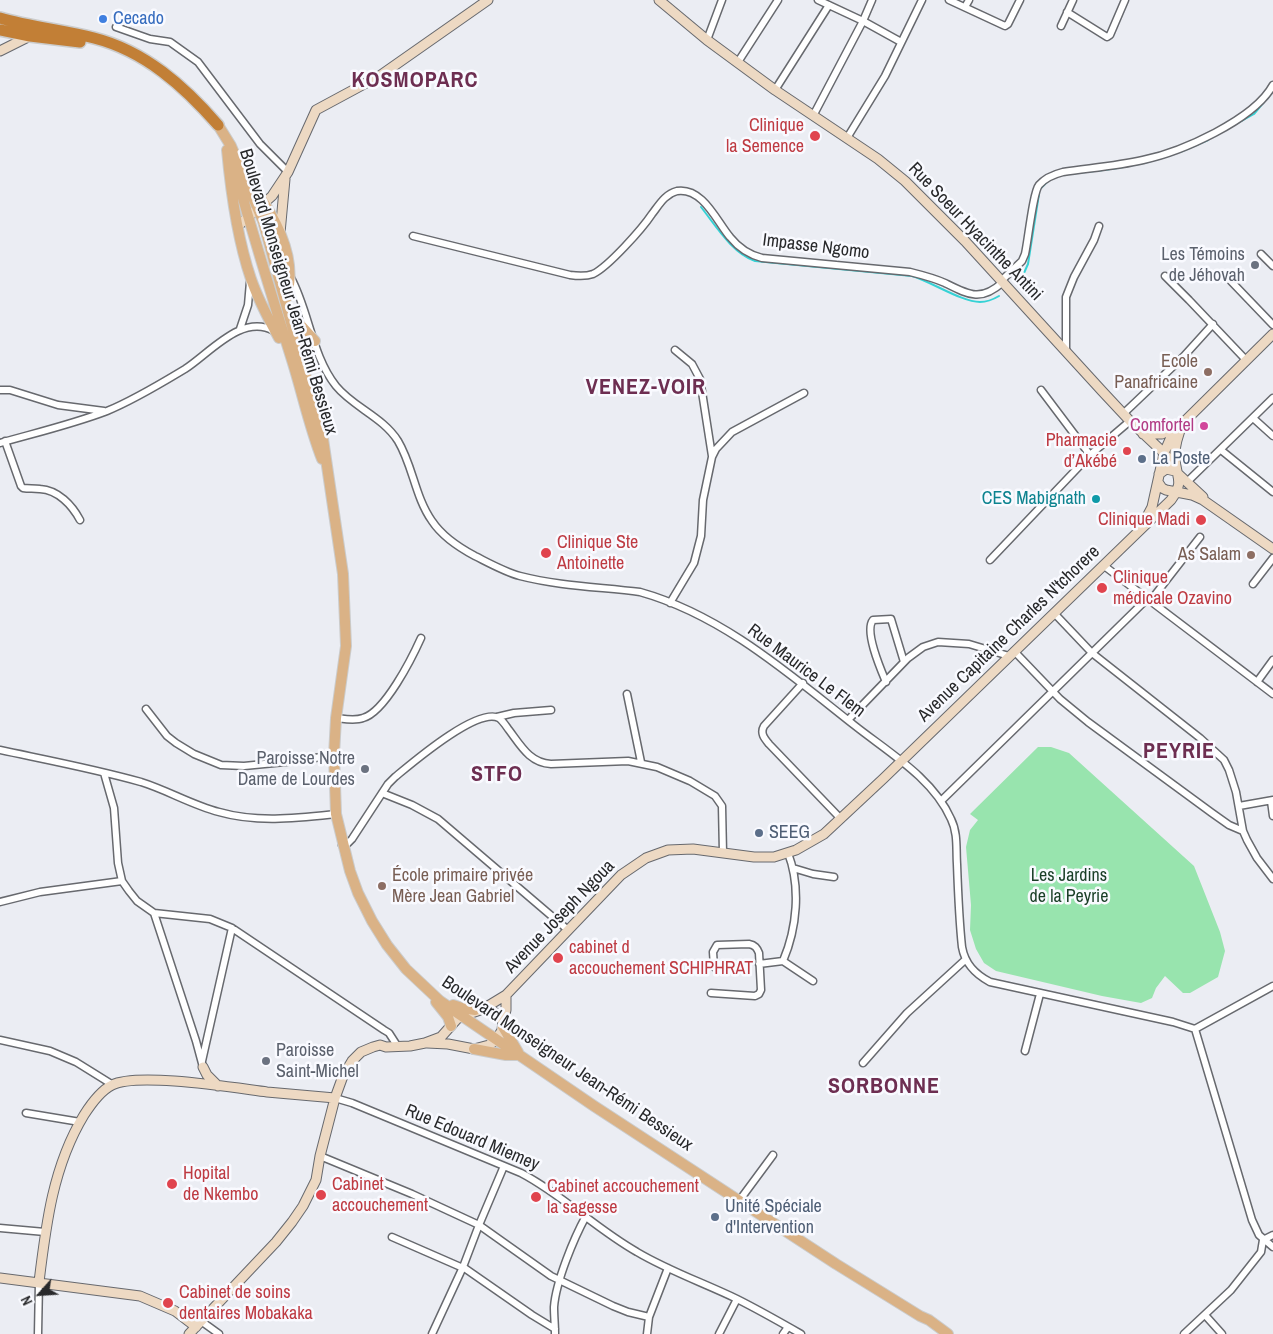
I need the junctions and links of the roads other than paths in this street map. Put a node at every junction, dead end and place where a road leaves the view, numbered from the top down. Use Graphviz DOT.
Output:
graph roads {
  1 [pos="488,0"];
  2 [pos="659,0"];
  3 [pos="722,0"];
  4 [pos="778,0"];
  5 [pos="818,0"];
  6 [pos="872,0"];
  7 [pos="922,0"];
  8 [pos="949,0"];
  9 [pos="969,0"];
  10 [pos="1020,0"];
  11 [pos="1073,0"];
  12 [pos="1126,0"];
  13 [pos="670,5"];
  14 [pos="829,5"];
  15 [pos="965,7"];
  16 [pos="1068,12"];
  17 [pos="863,21"];
  18 [pos="1,26"];
  19 [pos="1061,26"];
  20 [pos="116,27"];
  21 [pos="30,36"];
  22 [pos="707,40"];
  23 [pos="901,42"];
  24 [pos="0,51"];
  25 [pos="738,62"];
  26 [pos="1273,85"];
  27 [pos="775,90"];
  28 [pos="813,116"];
  29 [pos="215,126"];
  30 [pos="847,138"];
  31 [pos="227,150"];
  32 [pos="287,174"];
  33 [pos="262,206"];
  34 [pos="248,216"];
  35 [pos="238,226"];
  36 [pos="1099,226"];
  37 [pos="280,234"];
  38 [pos="413,236"];
  39 [pos="1261,254"];
  40 [pos="1273,266"];
  41 [pos="289,276"];
  42 [pos="1165,276"];
  43 [pos="1226,276"];
  44 [pos="250,277"];
  45 [pos="1003,281"];
  46 [pos="255,289"];
  47 [pos="271,297"];
  48 [pos="285,305"];
  49 [pos="1213,324"];
  50 [pos="1273,325"];
  51 [pos="240,329"];
  52 [pos="276,332"];
  53 [pos="1273,334"];
  54 [pos="315,341"];
  55 [pos="675,350"];
  56 [pos="1066,351"];
  57 [pos="291,358"];
  58 [pos="1246,360"];
  59 [pos="0,390"];
  60 [pos="1041,390"];
  61 [pos="804,393"];
  62 [pos="1273,398"];
  63 [pos="106,411"];
  64 [pos="1124,414"];
  65 [pos="1253,418"];
  66 [pos="1130,421"];
  67 [pos="1179,426"];
  68 [pos="1273,436"];
  69 [pos="1146,437"];
  70 [pos="2,442"];
  71 [pos="1220,450"];
  72 [pos="1164,454"];
  73 [pos="1090,455"];
  74 [pos="712,457"];
  75 [pos="1177,471"];
  76 [pos="328,472"];
  77 [pos="1159,475"];
  78 [pos="1178,490"];
  79 [pos="1273,492"];
  80 [pos="80,520"];
  81 [pos="1140,529"];
  82 [pos="1200,537"];
  83 [pos="1273,549"];
  84 [pos="1273,558"];
  85 [pos="990,560"];
  86 [pos="1103,565"];
  87 [pos="1253,584"];
  88 [pos="1149,599"];
  89 [pos="670,603"];
  90 [pos="1054,613"];
  91 [pos="421,638"];
  92 [pos="1092,653"];
  93 [pos="1012,654"];
  94 [pos="1273,660"];
  95 [pos="904,662"];
  96 [pos="886,682"];
  97 [pos="803,683"];
  98 [pos="1260,684"];
  99 [pos="1053,692"];
  100 [pos="626,694"];
  101 [pos="1273,694"];
  102 [pos="146,710"];
  103 [pos="551,710"];
  104 [pos="336,718"];
  105 [pos="496,718"];
  106 [pos="848,720"];
  107 [pos="0,750"];
  108 [pos="334,755"];
  109 [pos="641,762"];
  110 [pos="901,762"];
  111 [pos="104,772"];
  112 [pos="382,793"];
  113 [pos="942,800"];
  114 [pos="1272,801"];
  115 [pos="1239,806"];
  116 [pos="336,814"];
  117 [pos="1273,816"];
  118 [pos="841,819"];
  119 [pos="1243,831"];
  120 [pos="342,845"];
  121 [pos="723,852"];
  122 [pos="788,853"];
  123 [pos="793,868"];
  124 [pos="834,878"];
  125 [pos="1273,879"];
  126 [pos="122,881"];
  127 [pos="0,902"];
  128 [pos="154,913"];
  129 [pos="232,928"];
  130 [pos="568,930"];
  131 [pos="965,960"];
  132 [pos="783,961"];
  133 [pos="759,964"];
  134 [pos="714,966"];
  135 [pos="813,981"];
  136 [pos="423,986"];
  137 [pos="1273,986"];
  138 [pos="711,993"];
  139 [pos="1040,994"];
  140 [pos="506,995"];
  141 [pos="479,1009"];
  142 [pos="462,1016"];
  143 [pos="503,1024"];
  144 [pos="449,1029"];
  145 [pos="1195,1029"];
  146 [pos="0,1040"];
  147 [pos="496,1040"];
  148 [pos="424,1043"];
  149 [pos="398,1046"];
  150 [pos="462,1047"];
  151 [pos="474,1049"];
  152 [pos="1025,1050"];
  153 [pos="520,1055"];
  154 [pos="864,1063"];
  155 [pos="202,1065"];
  156 [pos="192,1084"];
  157 [pos="112,1085"];
  158 [pos="218,1086"];
  159 [pos="335,1098"];
  160 [pos="26,1113"];
  161 [pos="80,1122"];
  162 [pos="773,1155"];
  163 [pos="320,1156"];
  164 [pos="504,1166"];
  165 [pos="739,1201"];
  166 [pos="586,1216"];
  167 [pos="479,1225"];
  168 [pos="0,1228"];
  169 [pos="45,1232"];
  170 [pos="1273,1235"];
  171 [pos="392,1237"];
  172 [pos="1264,1240"];
  173 [pos="1273,1247"];
  174 [pos="463,1268"];
  175 [pos="668,1268"];
  176 [pos="0,1278"];
  177 [pos="561,1281"];
  178 [pos="39,1282"];
  179 [pos="737,1299"];
  180 [pos="1205,1315"];
  181 [pos="920,1316"];
  182 [pos="649,1317"];
  183 [pos="788,1326"];
  184 [pos="195,1327"];
  185 [pos="555,1332"];
  186 [pos="38,1334"];
  187 [pos="219,1334"];
  188 [pos="432,1334"];
  189 [pos="647,1334"];
  190 [pos="719,1334"];
  191 [pos="784,1334"];
  192 [pos="800,1334"];
  193 [pos="940,1334"];
  194 [pos="948,1334"];
  195 [pos="1184,1334"];
  196 [pos="1222,1334"];
  1 -- 32 [label="main road"];
  2 -- 13 [label="main road, Rue Soeur Hyacinthe Antini"];
  3 -- 22 [label="street"];
  4 -- 25 [label="street"];
  5 -- 14 [label="street"];
  6 -- 17 [label="street"];
  7 -- 23 [label="street"];
  8 -- 15 [label="street"];
  9 -- 15 [label="street"];
  10 -- 15 [label="street"];
  11 -- 16 [label="street"];
  12 -- 16 [label="street"];
  13 -- 22 [label="main road, Rue Soeur Hyacinthe Antini"];
  14 -- 17 [label="street"];
  14 -- 27 [label="street"];
  16 -- 19 [label="street"];
  17 -- 23 [label="street"];
  17 -- 28 [label="street"];
  18 -- 21 [label="highway, Boulevard Monseigneur Jean-Rémi Bessieux"];
  18 -- 29 [label="highway, Boulevard Monseigneur Jean-Rémi Bessieux"];
  20 -- 32 [label="street"];
  21 -- 24 [label="main road"];
  21 -- 29 [label="highway, Boulevard Monseigneur Jean-Rémi Bessieux"];
  22 -- 25 [label="main road, Rue Soeur Hyacinthe Antini"];
  23 -- 30 [label="street"];
  25 -- 27 [label="main road, Rue Soeur Hyacinthe Antini"];
  26 -- 45 [label="street, Impasse Ngomo"];
  27 -- 28 [label="main road, Rue Soeur Hyacinthe Antini"];
  28 -- 30 [label="main road, Rue Soeur Hyacinthe Antini"];
  29 -- 31 [label="main road, Boulevard Monseigneur Jean-Rémi Bessieux"];
  29 -- 33 [label="main road, Boulevard Monseigneur Jean-Rémi Bessieux"];
  30 -- 45 [label="main road, Rue Soeur Hyacinthe Antini"];
  31 -- 34 [label="main road, Boulevard Monseigneur Jean-Rémi Bessieux"];
  31 -- 35 [label="main road"];
  32 -- 33 [label="main road"];
  32 -- 37 [label="main road"];
  33 -- 34 [label="main road"];
  33 -- 37 [label="main road"];
  33 -- 48 [label="main road, Boulevard Monseigneur Jean-Rémi Bessieux"];
  34 -- 35 [label="main road"];
  34 -- 47 [label="main road, Boulevard Monseigneur Jean-Rémi Bessieux"];
  35 -- 44 [label="main road"];
  36 -- 56 [label="street"];
  37 -- 41 [label="main road"];
  38 -- 45 [label="street, Impasse Ngomo"];
  39 -- 40 [label="street"];
  41 -- 48 [label="main road"];
  41 -- 54 [label="street, Rue Maurice Le Flem"];
  42 -- 49 [label="street"];
  43 -- 50 [label="street"];
  44 -- 46 [label="main road"];
  44 -- 51 [label="street"];
  45 -- 56 [label="main road, Rue Soeur Hyacinthe Antini"];
  46 -- 47 [label="main road"];
  46 -- 52 [label="main road"];
  47 -- 48 [label="main road"];
  47 -- 57 [label="main road, Boulevard Monseigneur Jean-Rémi Bessieux"];
  48 -- 54 [label="main road"];
  48 -- 76 [label="main road, Boulevard Monseigneur Jean-Rémi Bessieux"];
  49 -- 58 [label="street"];
  49 -- 64 [label="street"];
  51 -- 52 [label="street"];
  51 -- 63 [label="street"];
  52 -- 57 [label="main road"];
  53 -- 58 [label="main road"];
  54 -- 89 [label="street, Rue Maurice Le Flem"];
  55 -- 74 [label="street"];
  56 -- 64 [label="main road, Rue Soeur Hyacinthe Antini"];
  57 -- 76 [label="main road, Boulevard Monseigneur Jean-Rémi Bessieux"];
  58 -- 67 [label="main road"];
  59 -- 63 [label="street"];
  60 -- 73 [label="street"];
  61 -- 74 [label="street"];
  62 -- 65 [label="street"];
  63 -- 70 [label="street"];
  64 -- 66 [label="main road, Rue Soeur Hyacinthe Antini"];
  65 -- 68 [label="street"];
  65 -- 71 [label="street"];
  66 -- 69 [label="main road, Rue Soeur Hyacinthe Antini"];
  66 -- 73 [label="street"];
  67 -- 69 [label="main road"];
  67 -- 72 [label="main road"];
  67 -- 75 [label="main road"];
  69 -- 72 [label="main road, Rue Soeur Hyacinthe Antini"];
  69 -- 77 [label="main road"];
  70 -- 80 [label="street"];
  71 -- 78 [label="street"];
  71 -- 79 [label="street"];
  72 -- 75 [label="main road, Rue Soeur Hyacinthe Antini"];
  72 -- 77 [label="main road"];
  73 -- 85 [label="street"];
  74 -- 89 [label="street"];
  75 -- 77 [label="main road"];
  75 -- 78 [label="main road"];
  76 -- 104 [label="main road, Boulevard Monseigneur Jean-Rémi Bessieux"];
  77 -- 78 [label="main road"];
  77 -- 81 [label="main road"];
  78 -- 81 [label="main road, Avenue Capitaine Charles N'tchorere"];
  78 -- 83 [label="main road"];
  81 -- 86 [label="main road, Avenue Capitaine Charles N'tchorere"];
  82 -- 88 [label="street"];
  84 -- 87 [label="street"];
  86 -- 88 [label="street"];
  86 -- 90 [label="main road, Avenue Capitaine Charles N'tchorere"];
  88 -- 92 [label="street"];
  88 -- 98 [label="street"];
  89 -- 97 [label="street, Rue Maurice Le Flem"];
  90 -- 92 [label="street"];
  90 -- 93 [label="main road, Avenue Capitaine Charles N'tchorere"];
  91 -- 104 [label="street"];
  92 -- 99 [label="street"];
  92 -- 115 [label="street"];
  93 -- 95 [label="street"];
  93 -- 99 [label="street"];
  93 -- 110 [label="main road, Avenue Capitaine Charles N'tchorere"];
  94 -- 98 [label="street"];
  95 -- 96 [label="street"];
  95 -- 96 [label="street"];
  96 -- 106 [label="street"];
  97 -- 106 [label="street, Rue Maurice Le Flem"];
  97 -- 118 [label="street"];
  98 -- 101 [label="street"];
  99 -- 113 [label="street"];
  99 -- 119 [label="street"];
  100 -- 109 [label="street"];
  102 -- 108 [label="street"];
  103 -- 105 [label="street"];
  104 -- 108 [label="main road, Boulevard Monseigneur Jean-Rémi Bessieux"];
  105 -- 109 [label="street"];
  105 -- 112 [label="street"];
  106 -- 110 [label="street, Rue Maurice Le Flem"];
  107 -- 111 [label="street"];
  108 -- 116 [label="main road, Boulevard Monseigneur Jean-Rémi Bessieux"];
  109 -- 121 [label="street"];
  110 -- 113 [label="street, Rue Maurice Le Flem"];
  110 -- 118 [label="main road, Avenue Joseph Ngoua"];
  111 -- 116 [label="street"];
  111 -- 126 [label="street"];
  112 -- 120 [label="street"];
  112 -- 130 [label="street"];
  113 -- 131 [label="street"];
  114 -- 115 [label="street"];
  114 -- 117 [label="street"];
  115 -- 119 [label="street"];
  116 -- 120 [label="main road, Boulevard Monseigneur Jean-Rémi Bessieux"];
  118 -- 122 [label="main road, Avenue Joseph Ngoua"];
  119 -- 125 [label="street"];
  120 -- 136 [label="main road, Boulevard Monseigneur Jean-Rémi Bessieux"];
  121 -- 122 [label="main road, Avenue Joseph Ngoua"];
  121 -- 130 [label="main road, Avenue Joseph Ngoua"];
  122 -- 123 [label="street"];
  123 -- 124 [label="street"];
  123 -- 132 [label="street"];
  126 -- 127 [label="street"];
  126 -- 128 [label="street"];
  128 -- 129 [label="street"];
  128 -- 155 [label="street"];
  129 -- 149 [label="street"];
  129 -- 155 [label="street"];
  130 -- 140 [label="main road, Avenue Joseph Ngoua"];
  131 -- 139 [label="street"];
  131 -- 154 [label="street"];
  132 -- 133 [label="street"];
  132 -- 135 [label="street"];
  133 -- 134 [label="street"];
  133 -- 138 [label="street"];
  136 -- 141 [label="main road"];
  136 -- 142 [label="main road, Boulevard Monseigneur Jean-Rémi Bessieux"];
  136 -- 144 [label="main road"];
  137 -- 145 [label="street"];
  139 -- 145 [label="street"];
  139 -- 152 [label="street"];
  140 -- 141 [label="main road, Avenue Joseph Ngoua"];
  140 -- 143 [label="main road"];
  141 -- 142 [label="main road, Avenue Joseph Ngoua"];
  141 -- 143 [label="main road"];
  142 -- 144 [label="main road, Avenue Joseph Ngoua"];
  142 -- 147 [label="main road, Boulevard Monseigneur Jean-Rémi Bessieux"];
  143 -- 147 [label="main road"];
  143 -- 153 [label="main road"];
  144 -- 148 [label="main road, Avenue Joseph Ngoua"];
  144 -- 150 [label="main road"];
  145 -- 172 [label="street"];
  146 -- 157 [label="street"];
  147 -- 151 [label="main road"];
  147 -- 153 [label="main road, Boulevard Monseigneur Jean-Rémi Bessieux"];
  148 -- 149 [label="main road"];
  148 -- 150 [label="main road"];
  149 -- 159 [label="main road"];
  150 -- 151 [label="main road"];
  151 -- 153 [label="main road"];
  153 -- 165 [label="main road, Boulevard Monseigneur Jean-Rémi Bessieux"];
  155 -- 156 [label="main road"];
  155 -- 158 [label="main road"];
  156 -- 157 [label="main road"];
  156 -- 158 [label="main road"];
  157 -- 161 [label="main road"];
  158 -- 159 [label="main road"];
  159 -- 163 [label="main road"];
  159 -- 164 [label="street, Rue Edouard Miemey"];
  160 -- 161 [label="street"];
  161 -- 169 [label="main road"];
  162 -- 165 [label="street"];
  163 -- 167 [label="street"];
  163 -- 184 [label="main road"];
  164 -- 166 [label="street, Rue Edouard Miemey"];
  164 -- 167 [label="street"];
  165 -- 181 [label="main road, Boulevard Monseigneur Jean-Rémi Bessieux"];
  166 -- 175 [label="street, Rue Edouard Miemey"];
  166 -- 177 [label="street"];
  167 -- 174 [label="street"];
  167 -- 177 [label="street"];
  168 -- 169 [label="street"];
  169 -- 178 [label="main road"];
  170 -- 172 [label="street"];
  171 -- 174 [label="street"];
  172 -- 173 [label="street"];
  172 -- 180 [label="street"];
  174 -- 185 [label="street"];
  174 -- 188 [label="street"];
  175 -- 179 [label="street, Rue Edouard Miemey"];
  175 -- 182 [label="street"];
  176 -- 178 [label="main road"];
  177 -- 182 [label="street"];
  177 -- 185 [label="street"];
  178 -- 184 [label="main road"];
  178 -- 186 [label="street"];
  179 -- 183 [label="street, Rue Edouard Miemey"];
  179 -- 190 [label="street"];
  180 -- 195 [label="street"];
  180 -- 196 [label="street"];
  181 -- 193 [label="main road, Boulevard Monseigneur Jean-Rémi Bessieux"];
  181 -- 194 [label="main road, Boulevard Monseigneur Jean-Rémi Bessieux"];
  182 -- 189 [label="street"];
  183 -- 191 [label="street"];
  183 -- 192 [label="street, Rue Edouard Miemey"];
  184 -- 187 [label="street"];
}
